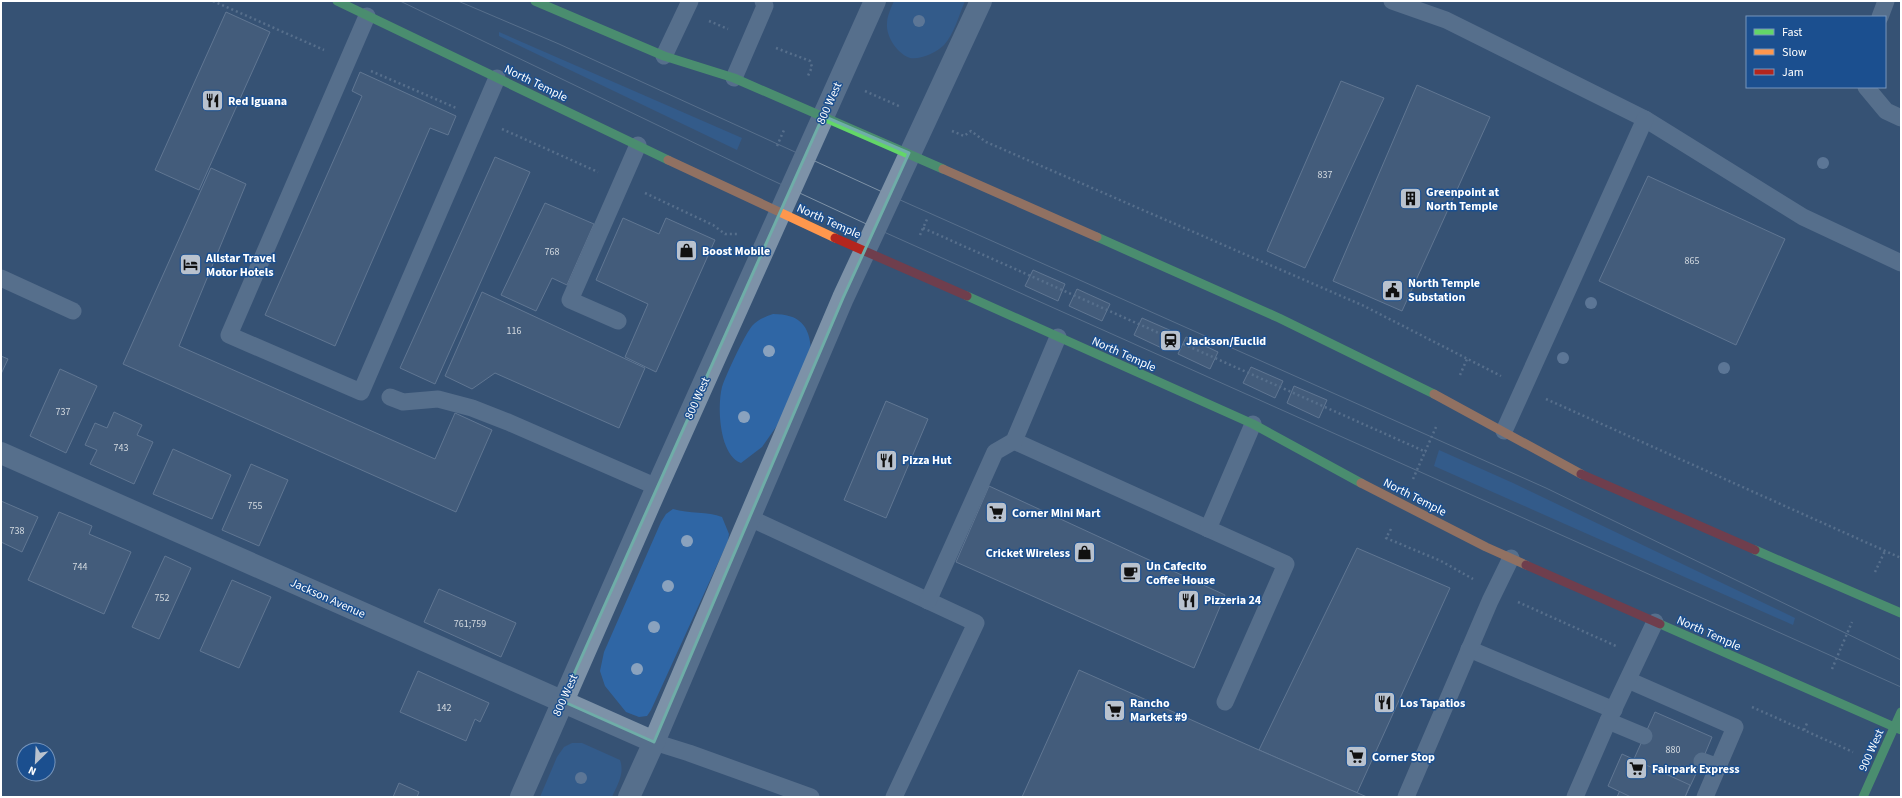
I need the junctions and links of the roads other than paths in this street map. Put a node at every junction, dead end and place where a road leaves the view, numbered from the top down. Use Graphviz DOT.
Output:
graph roads {
  1 [pos="336,1"];
  2 [pos="535,1"];
  3 [pos="690,1"];
  4 [pos="875,1"];
  5 [pos="981,1"];
  6 [pos="1392,1"];
  7 [pos="1886,1"];
  8 [pos="767,3"];
  9 [pos="367,16"];
  10 [pos="1880,16"];
  11 [pos="664,56"];
  12 [pos="497,78"];
  13 [pos="734,78"];
  14 [pos="1867,88"];
  15 [pos="823,116"];
  16 [pos="1901,118"];
  17 [pos="1645,119"];
  18 [pos="638,145"];
  19 [pos="909,154"];
  20 [pos="780,213"];
  21 [pos="864,250"];
  22 [pos="1901,263"];
  23 [pos="1,278"];
  24 [pos="73,312"];
  25 [pos="618,321"];
  26 [pos="1058,337"];
  27 [pos="390,397"];
  28 [pos="1253,424"];
  29 [pos="1504,431"];
  30 [pos="1014,441"];
  31 [pos="1,453"];
  32 [pos="657,487"];
  33 [pos="750,518"];
  34 [pos="1208,529"];
  35 [pos="1511,558"];
  36 [pos="928,601"];
  37 [pos="1901,613"];
  38 [pos="1655,622"];
  39 [pos="1469,649"];
  40 [pos="1628,680"];
  41 [pos="562,702"];
  42 [pos="1225,702"];
  43 [pos="1901,712"];
  44 [pos="1611,716"];
  45 [pos="1898,729"];
  46 [pos="1644,736"];
  47 [pos="654,742"];
  48 [pos="1702,761"];
  49 [pos="1718,767"];
  50 [pos="1410,796"];
  51 [pos="521,797"];
  52 [pos="629,797"];
  53 [pos="811,797"];
  54 [pos="894,797"];
  55 [pos="1575,797"];
  56 [pos="1705,797"];
  57 [pos="1863,797"];
  1 -- 9 [label="main road, North Temple"];
  2 -- 11 [label="main road"];
  3 -- 11 [label="lane"];
  4 -- 15 [label="street, 800 West"];
  5 -- 19 [label="street"];
  6 -- 17 [label="lane"];
  7 -- 10 [label="lane"];
  8 -- 13 [label="lane"];
  9 -- 12 [label="main road, North Temple"];
  9 -- 12 [label="lane"];
  11 -- 13 [label="main road"];
  12 -- 18 [label="main road, North Temple"];
  13 -- 15 [label="main road"];
  14 -- 16 [label="lane"];
  15 -- 19 [label="main road"];
  15 -- 20 [label="street, 800 West"];
  17 -- 22 [label="lane"];
  17 -- 29 [label="lane"];
  18 -- 20 [label="main road, North Temple"];
  18 -- 25 [label="lane"];
  19 -- 21 [label="street"];
  19 -- 29 [label="main road"];
  20 -- 21 [label="main road, North Temple"];
  20 -- 32 [label="street, 800 West"];
  21 -- 26 [label="main road, North Temple"];
  21 -- 33 [label="street"];
  23 -- 24 [label="lane"];
  26 -- 28 [label="main road, North Temple"];
  26 -- 30 [label="lane"];
  27 -- 32 [label="lane"];
  28 -- 34 [label="lane"];
  28 -- 35 [label="main road, North Temple"];
  29 -- 37 [label="main road"];
  30 -- 34 [label="lane"];
  30 -- 36 [label="lane"];
  31 -- 41 [label="street, Jackson Avenue"];
  32 -- 41 [label="street, 800 West"];
  33 -- 36 [label="lane"];
  33 -- 47 [label="street"];
  34 -- 42 [label="lane"];
  35 -- 38 [label="main road, North Temple"];
  35 -- 39 [label="lane"];
  36 -- 54 [label="lane"];
  38 -- 40 [label="lane"];
  38 -- 45 [label="main road, North Temple"];
  39 -- 44 [label="lane"];
  39 -- 50 [label="lane"];
  40 -- 44 [label="lane"];
  40 -- 49 [label="lane"];
  41 -- 47 [label="street, Jackson Avenue"];
  41 -- 51 [label="street, 800 West"];
  43 -- 45 [label="main road, 900 West"];
  44 -- 46 [label="lane"];
  44 -- 55 [label="lane"];
  45 -- 57 [label="main road, 900 West"];
  47 -- 52 [label="street"];
  47 -- 53 [label="lane"];
  48 -- 49 [label="lane"];
  49 -- 56 [label="lane"];
}
